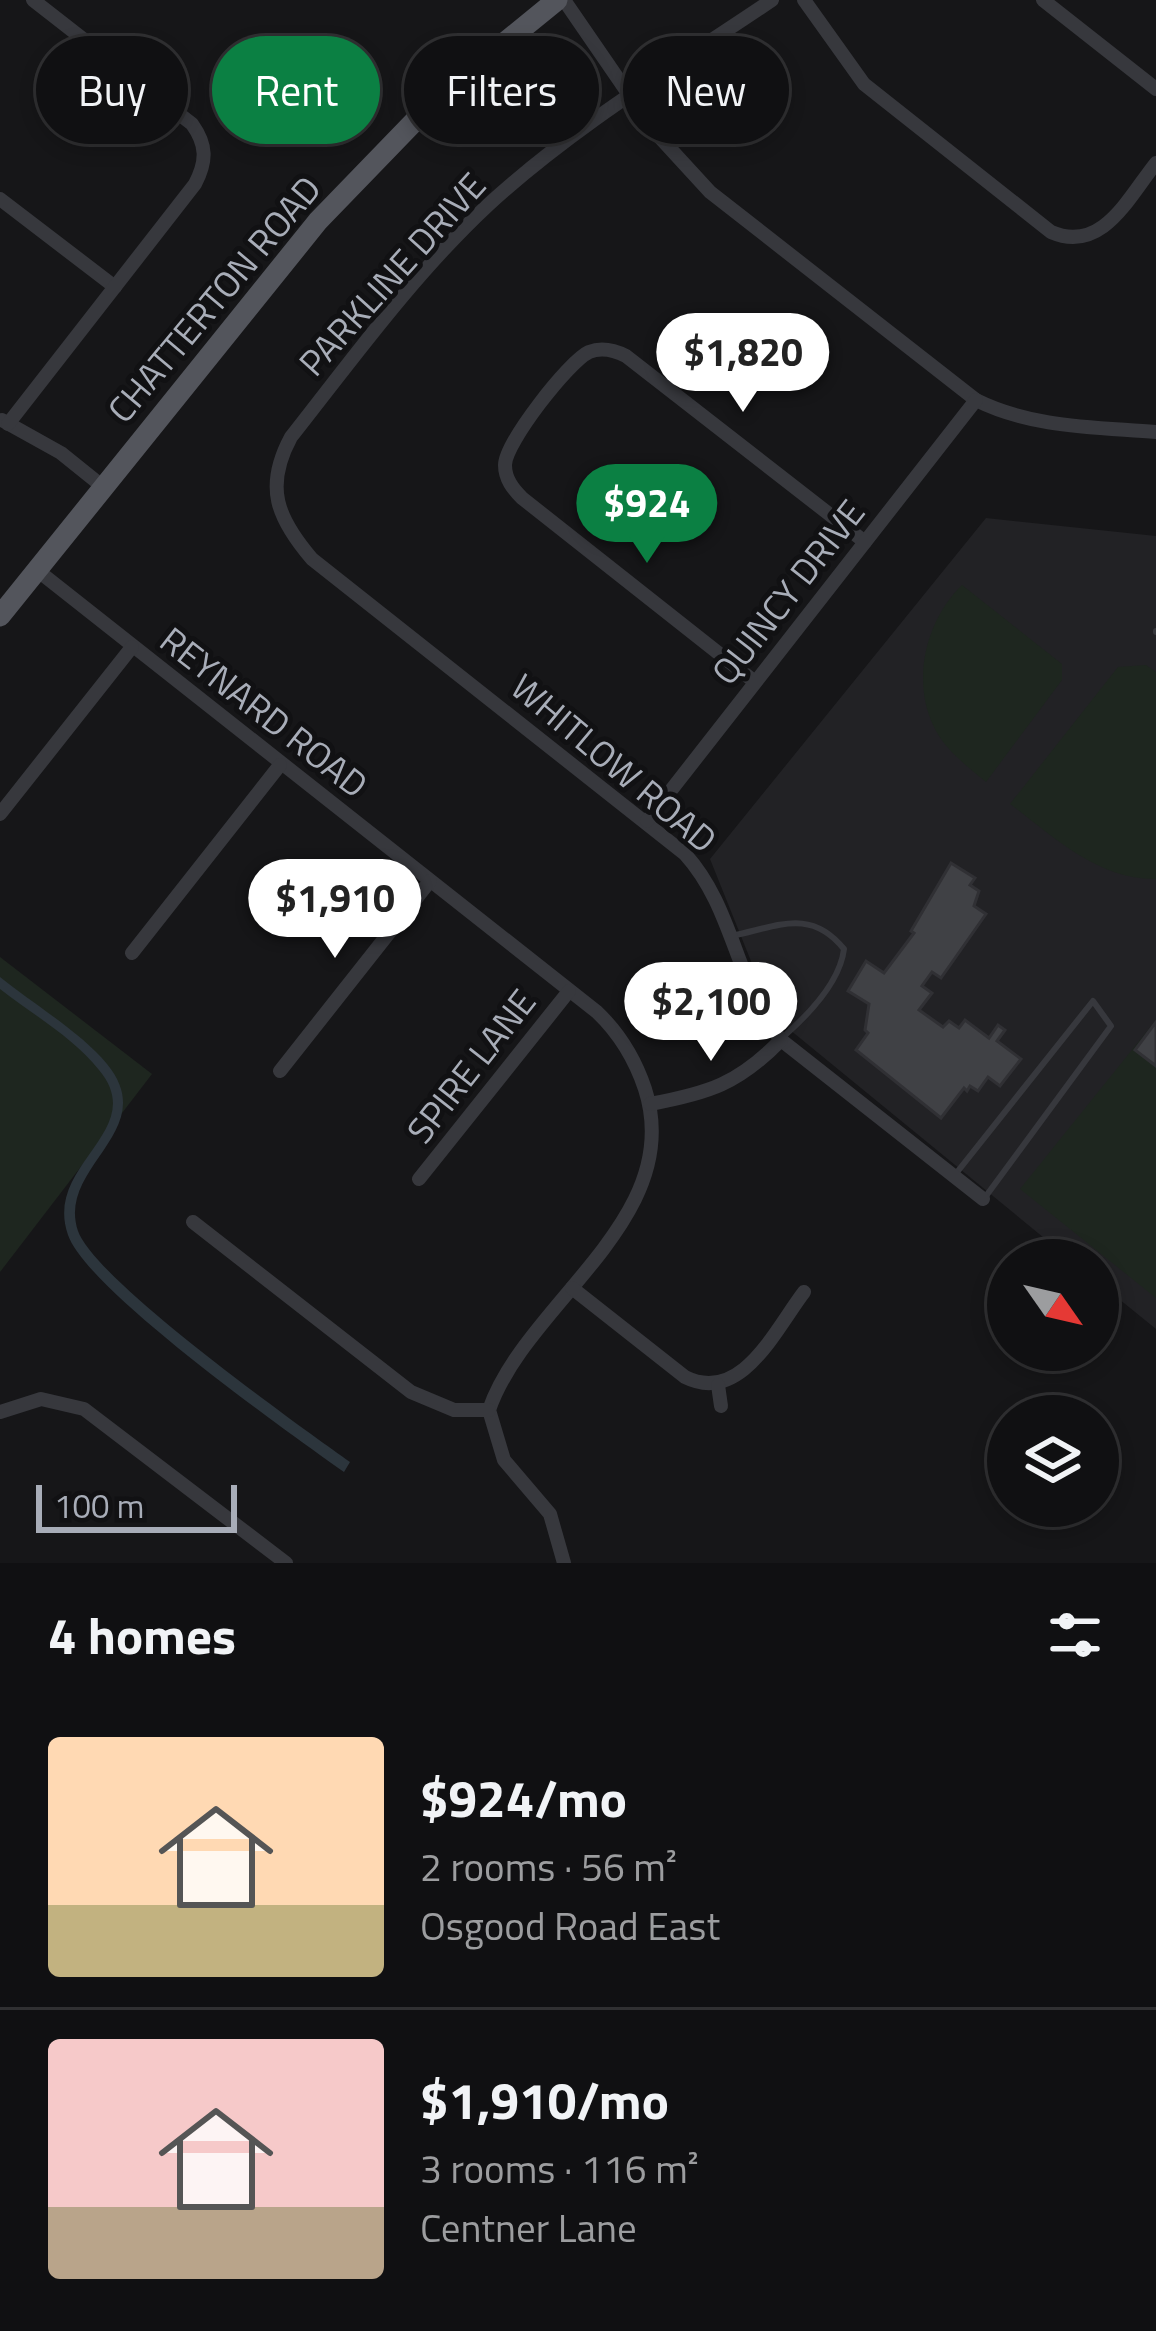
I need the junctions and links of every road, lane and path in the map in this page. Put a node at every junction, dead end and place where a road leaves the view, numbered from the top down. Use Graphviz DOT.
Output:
graph roads {
  1 [pos="33,0"];
  2 [pos="561,0"];
  3 [pos="772,0"];
  4 [pos="804,0"];
  5 [pos="1043,0"];
  6 [pos="718,36"];
  7 [pos="623,88"];
  8 [pos="1156,89"];
  9 [pos="623,100"];
  10 [pos="666,144"];
  11 [pos="1156,163"];
  12 [pos="0,199"];
  13 [pos="115,287"];
  14 [pos="976,400"];
  15 [pos="4,421"];
  16 [pos="1156,432"];
  17 [pos="102,486"];
  18 [pos="276,495"];
  19 [pos="865,542"];
  20 [pos="37,570"];
  21 [pos="0,616"];
  22 [pos="132,647"];
  23 [pos="755,682"];
  24 [pos="280,765"];
  25 [pos="0,814"];
  26 [pos="647,821"];
  27 [pos="430,881"];
  28 [pos="730,936"];
  29 [pos="131,953"];
  30 [pos="569,991"];
  31 [pos="781,1040"];
  32 [pos="280,1071"];
  33 [pos="650,1104"];
  34 [pos="955,1176"];
  35 [pos="419,1179"];
  36 [pos="983,1199"];
  37 [pos="193,1222"];
  38 [pos="572,1288"];
  39 [pos="804,1292"];
  40 [pos="39,1382"];
  41 [pos="718,1385"];
  42 [pos="41,1399"];
  43 [pos="721,1406"];
  44 [pos="489,1411"];
  45 [pos="0,1412"];
  46 [pos="286,1563"];
  47 [pos="564,1563"];
  1 -- 13 [label="street"];
  2 -- 7 [label="street"];
  2 -- 17 [label="main road, CHATTERTON ROAD"];
  3 -- 6 [label="street, PARKLINE DRIVE"];
  4 -- 11 [label="street"];
  5 -- 8 [label="street"];
  9 -- 18 [label="street, PARKLINE DRIVE"];
  10 -- 14 [label="street"];
  12 -- 13 [label="street"];
  13 -- 15 [label="street"];
  14 -- 16 [label="street"];
  14 -- 19 [label="street, QUINCY DRIVE"];
  15 -- 17 [label="street"];
  17 -- 20 [label="main road, CHATTERTON ROAD"];
  18 -- 26 [label="street, WHITLOW ROAD"];
  19 -- 23 [label="street, QUINCY DRIVE"];
  19 -- 23 [label="street"];
  20 -- 21 [label="main road, CHATTERTON ROAD"];
  20 -- 22 [label="street, REYNARD ROAD"];
  22 -- 24 [label="street, REYNARD ROAD"];
  22 -- 25 [label="street"];
  23 -- 26 [label="street, QUINCY DRIVE"];
  24 -- 27 [label="street, REYNARD ROAD"];
  24 -- 29 [label="street"];
  26 -- 28 [label="street, WHITLOW ROAD"];
  27 -- 30 [label="street, REYNARD ROAD"];
  27 -- 32 [label="street"];
  28 -- 31 [label="street, WHITLOW ROAD"];
  28 -- 31 [label="lane"];
  30 -- 33 [label="street, REYNARD ROAD"];
  30 -- 35 [label="street, SPIRE LANE"];
  31 -- 33 [label="street"];
  31 -- 34 [label="street, WHITLOW ROAD"];
  33 -- 38 [label="street"];
  34 -- 36 [label="street, WHITLOW ROAD"];
  34 -- 36 [label="lane"];
  37 -- 44 [label="street"];
  38 -- 41 [label="street"];
  38 -- 44 [label="street"];
  39 -- 41 [label="street"];
  40 -- 42 [label="street"];
  41 -- 43 [label="street"];
  42 -- 45 [label="street"];
  42 -- 46 [label="street"];
  44 -- 47 [label="street"];
}
